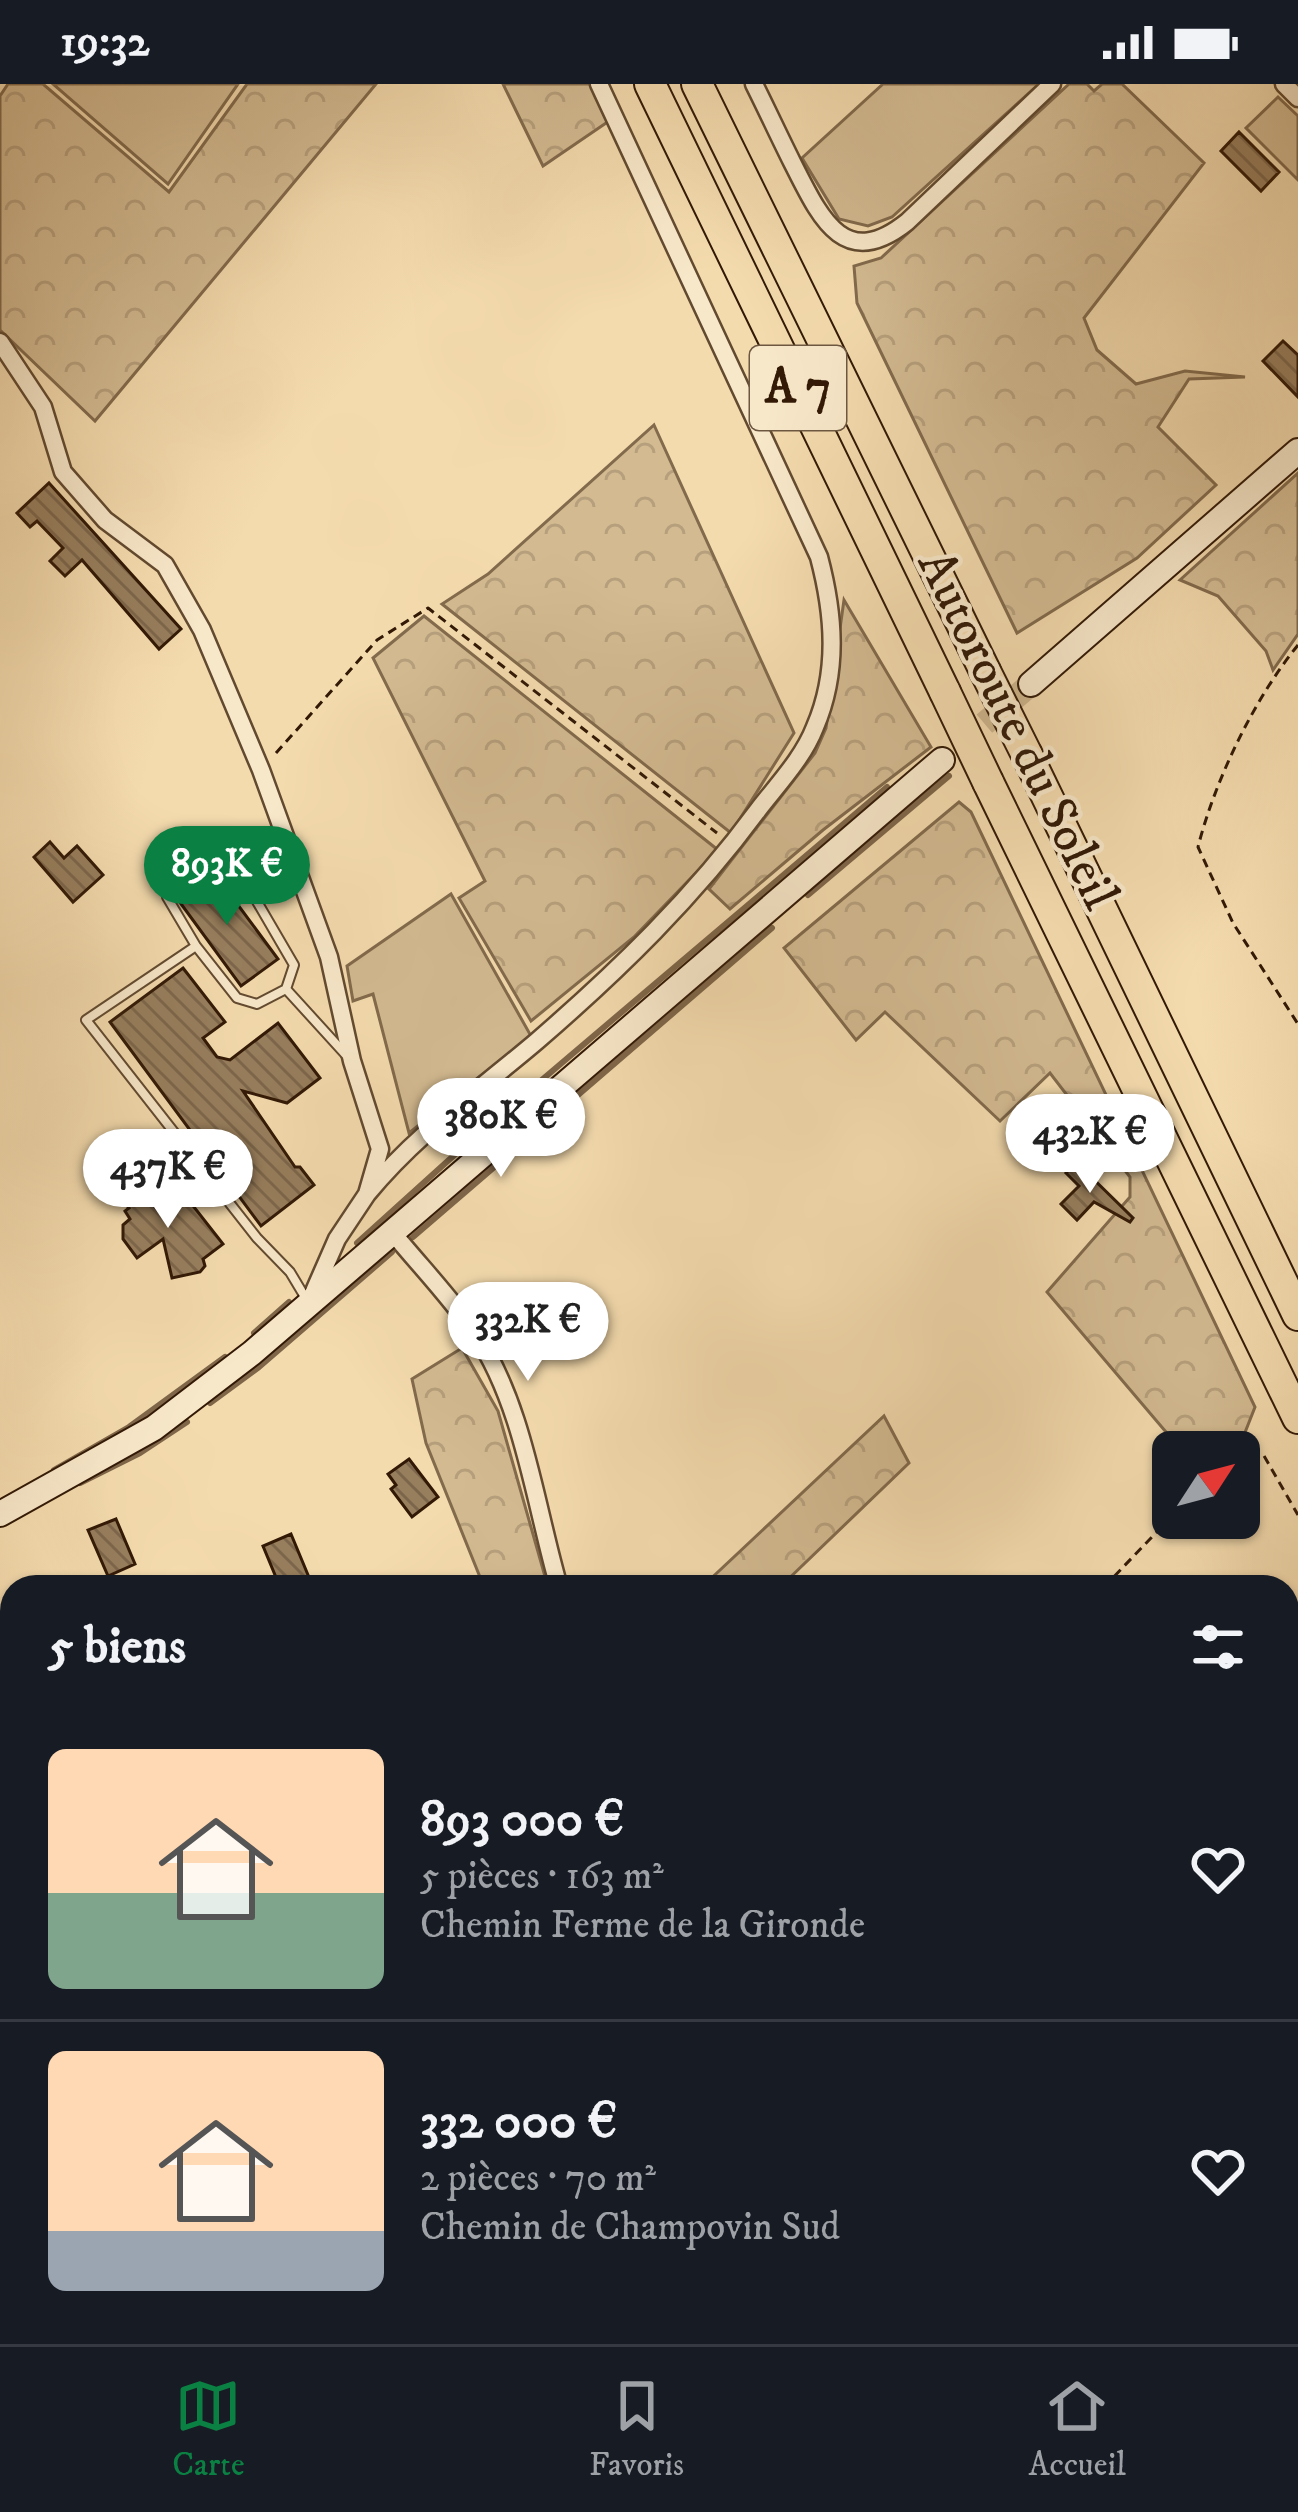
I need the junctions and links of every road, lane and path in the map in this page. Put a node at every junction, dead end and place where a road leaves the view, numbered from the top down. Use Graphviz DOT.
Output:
graph roads {
  1 [pos="599,84"];
  2 [pos="650,84"];
  3 [pos="697,84"];
  4 [pos="754,84"];
  5 [pos="1052,84"];
  6 [pos="1284,84"];
  7 [pos="1298,98"];
  8 [pos="0,342"];
  9 [pos="1298,451"];
  10 [pos="1298,645"];
  11 [pos="1030,684"];
  12 [pos="942,760"];
  13 [pos="261,770"];
  14 [pos="733,845"];
  15 [pos="196,946"];
  16 [pos="286,989"];
  17 [pos="1298,1024"];
  18 [pos="352,1061"];
  19 [pos="368,1194"];
  20 [pos="393,1233"];
  21 [pos="308,1303"];
  22 [pos="1298,1315"];
  23 [pos="1298,1418"];
  24 [pos="1260,1453"];
  25 [pos="0,1514"];
  26 [pos="1298,1514"];
  27 [pos="1152,1537"];
  28 [pos="557,1575"];
  29 [pos="1116,1575"];
  1 -- 14 [label="street"];
  2 -- 23 [label="highway, Autoroute du Soleil / A 7, bridge"];
  3 -- 22 [label="highway, Autoroute du Soleil / A 7, bridge"];
  4 -- 5 [label="street"];
  6 -- 7 [label="street"];
  8 -- 13 [label="street"];
  9 -- 11 [label="main road"];
  10 -- 17 [label="path"];
  12 -- 20 [label="main road"];
  13 -- 14 [label="path"];
  13 -- 18 [label="street"];
  14 -- 19 [label="street"];
  15 -- 16 [label="lane"];
  15 -- 16 [label="lane"];
  15 -- 21 [label="lane"];
  16 -- 18 [label="lane"];
  18 -- 19 [label="street"];
  19 -- 21 [label="street"];
  20 -- 21 [label="main road"];
  20 -- 28 [label="street"];
  21 -- 25 [label="main road"];
  24 -- 26 [label="path"];
  27 -- 29 [label="path"];
}
